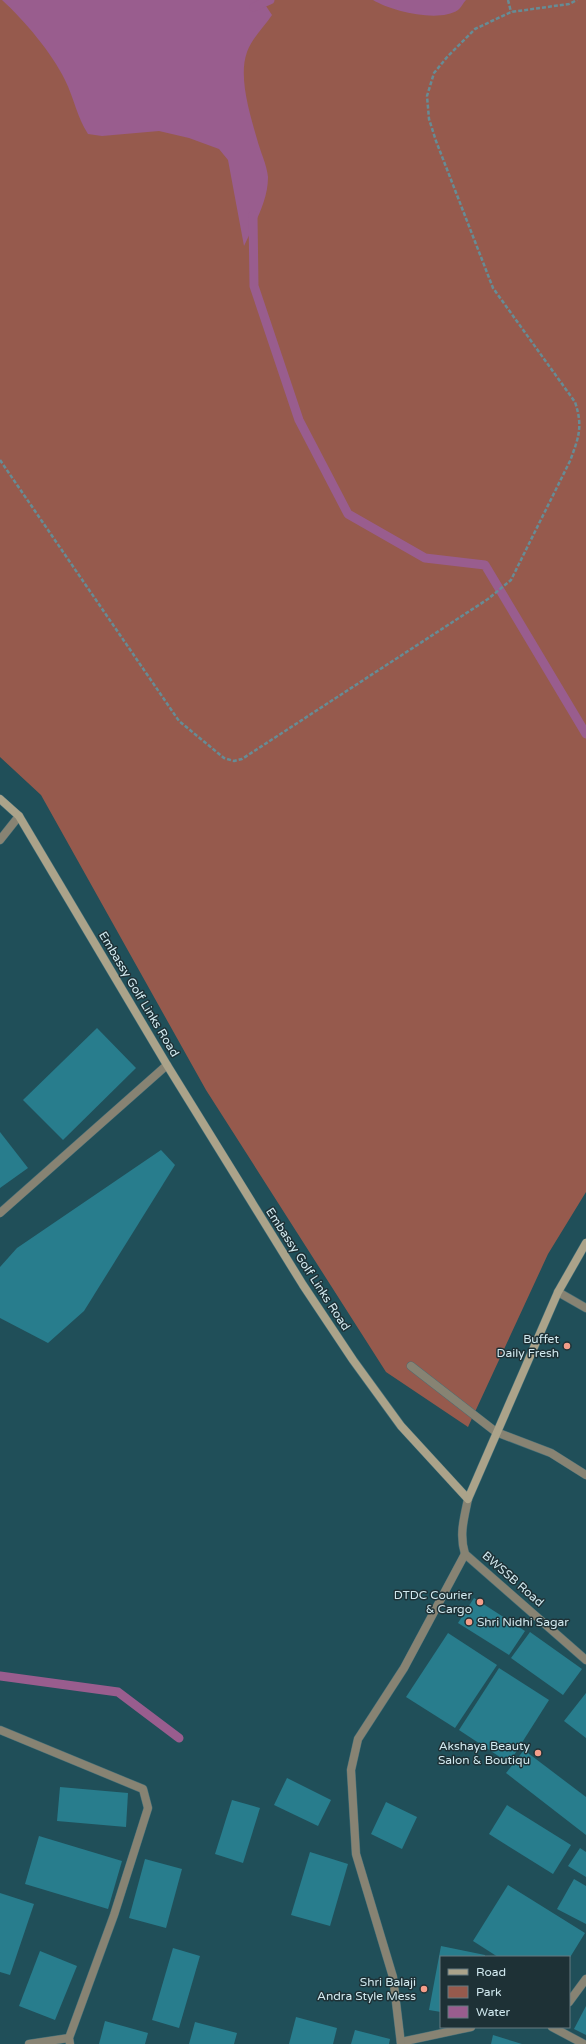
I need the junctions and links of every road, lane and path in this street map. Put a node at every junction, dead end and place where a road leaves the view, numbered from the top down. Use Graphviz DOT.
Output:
graph roads {
  1 [pos="508,0"];
  2 [pos="577,0"];
  3 [pos="511,12"];
  4 [pos="0,460"];
  5 [pos="0,798"];
  6 [pos="19,816"];
  7 [pos="0,840"];
  8 [pos="167,1065"];
  9 [pos="0,1213"];
  10 [pos="586,1243"];
  11 [pos="558,1292"];
  12 [pos="586,1308"];
  13 [pos="411,1366"];
  14 [pos="496,1432"];
  15 [pos="586,1475"];
  16 [pos="468,1499"];
  17 [pos="465,1554"];
  18 [pos="586,1660"];
  19 [pos="0,1730"];
  20 [pos="586,1979"];
  21 [pos="570,2001"];
  22 [pos="467,2028"];
  23 [pos="554,2028"];
  24 [pos="70,2041"];
  25 [pos="401,2043"];
  26 [pos="29,2044"];
  27 [pos="584,2044"];
  1 -- 3 [label="path"];
  2 -- 3 [label="path"];
  3 -- 4 [label="path"];
  5 -- 6 [label="street, Embassy Golf Links Road"];
  6 -- 7 [label="street"];
  6 -- 8 [label="street, Embassy Golf Links Road"];
  8 -- 9 [label="street"];
  8 -- 16 [label="street, Embassy Golf Links Road"];
  10 -- 11 [label="street"];
  11 -- 12 [label="street"];
  11 -- 14 [label="street"];
  13 -- 14 [label="street"];
  14 -- 15 [label="street"];
  14 -- 16 [label="street"];
  16 -- 17 [label="street, BWSSB Road"];
  17 -- 18 [label="street, BWSSB Road"];
  17 -- 25 [label="street"];
  19 -- 24 [label="street"];
  20 -- 21 [label="street"];
  22 -- 25 [label="street"];
  23 -- 27 [label="street"];
  24 -- 26 [label="street"];
}
